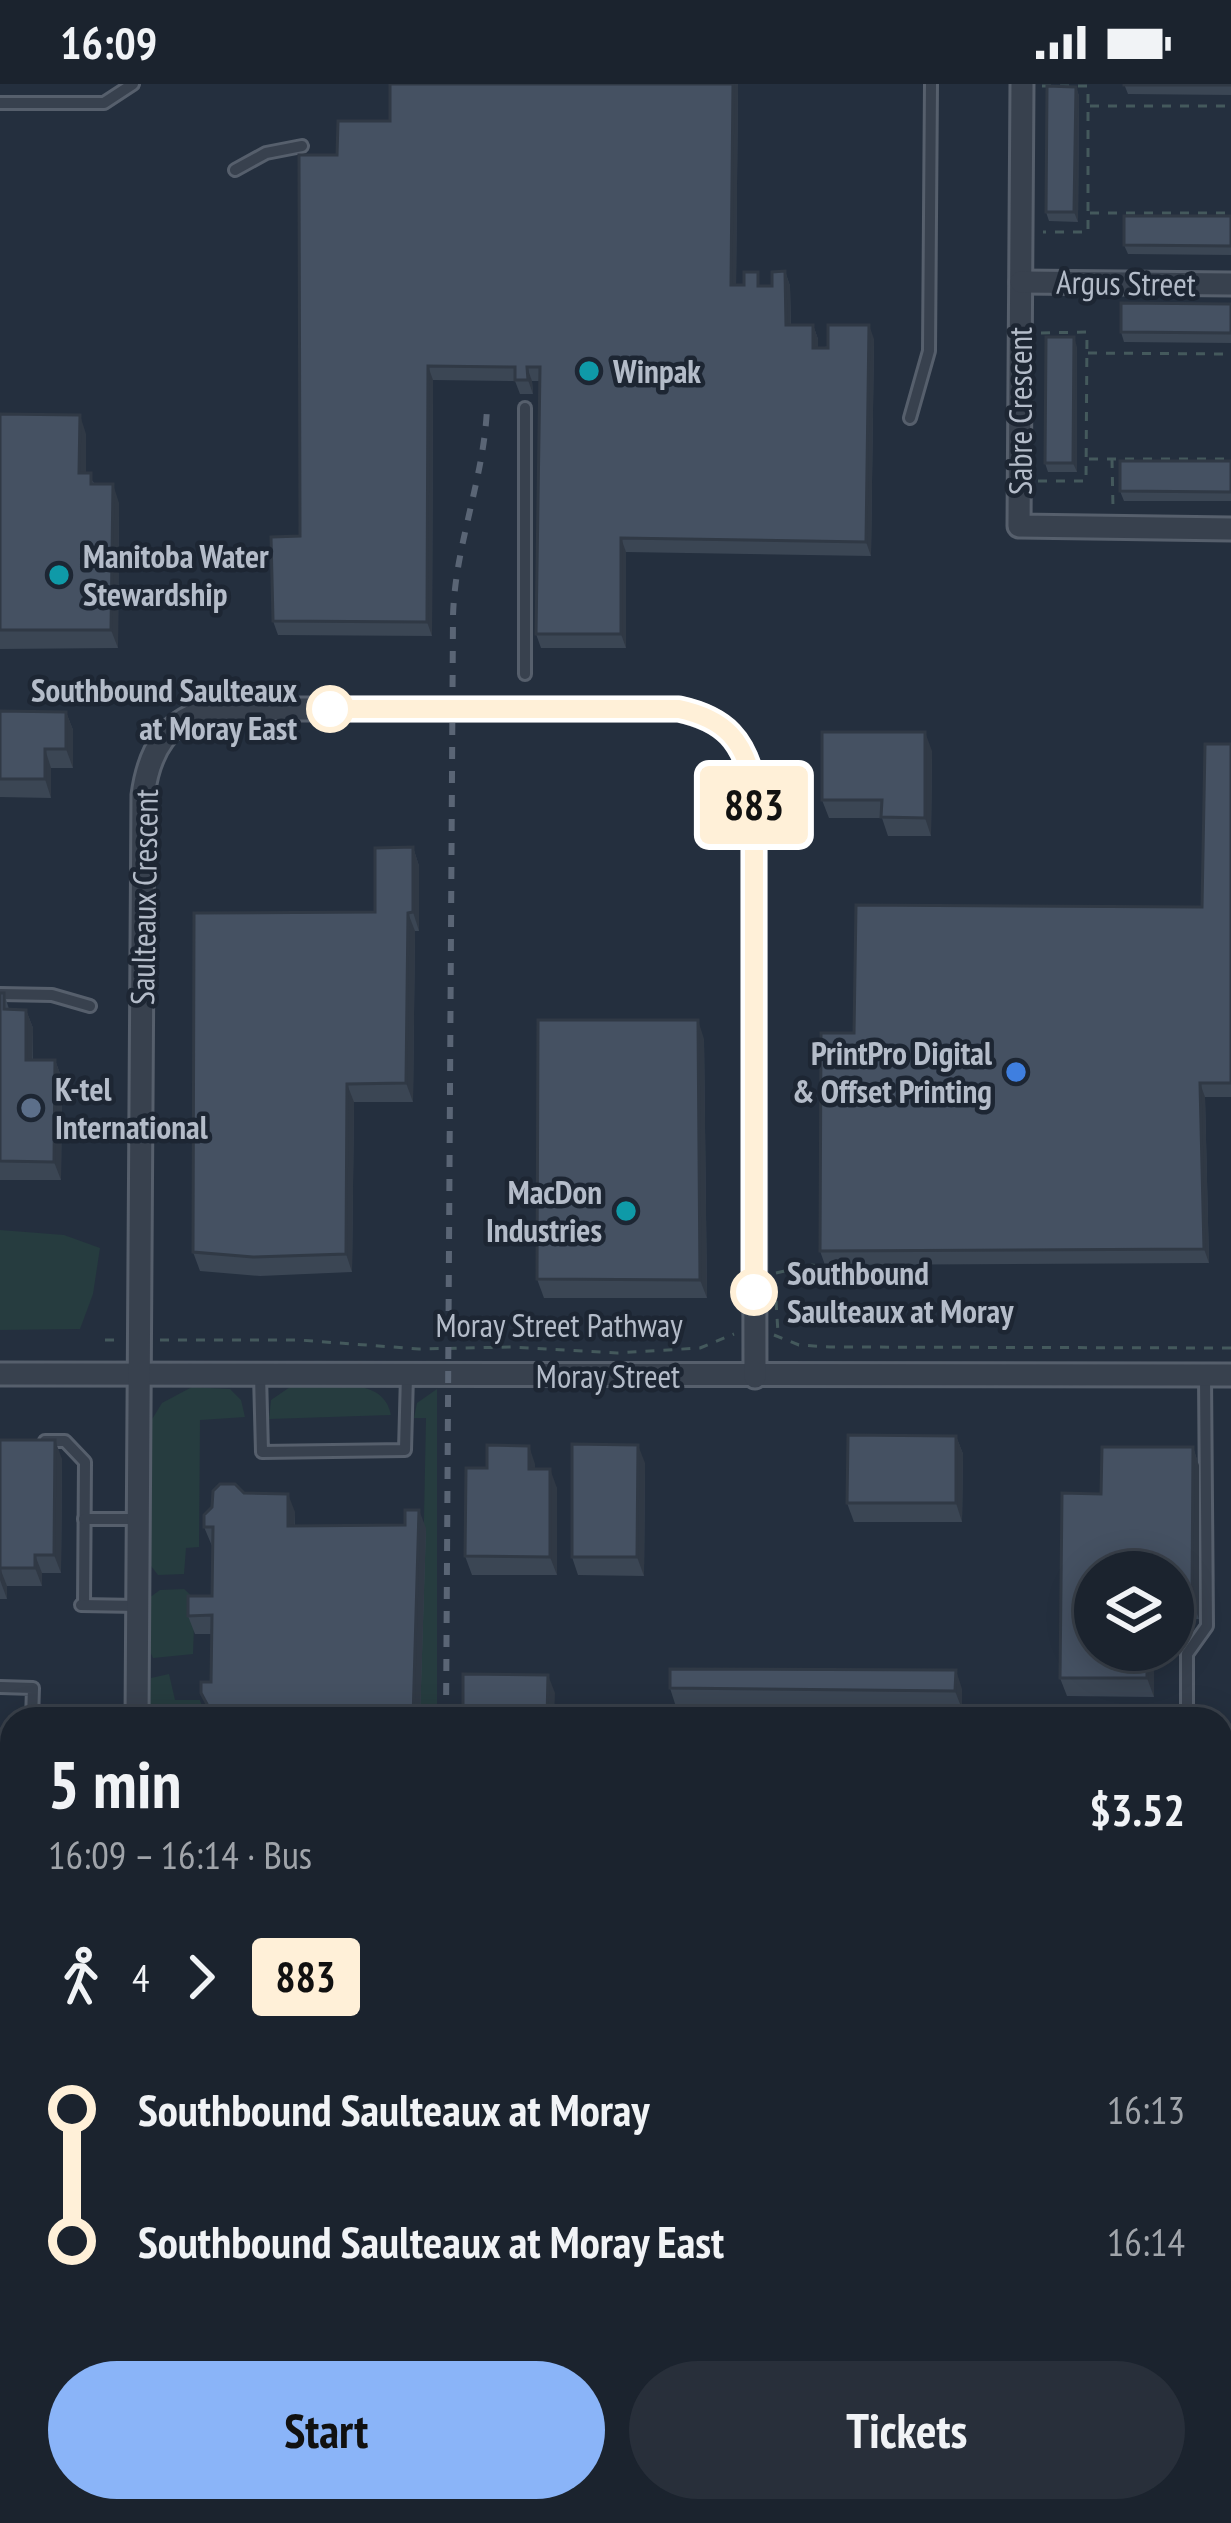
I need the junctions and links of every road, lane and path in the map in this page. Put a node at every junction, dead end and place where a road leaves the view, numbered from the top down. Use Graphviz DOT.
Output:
graph roads {
  1 [pos="133,84"];
  2 [pos="931,84"];
  3 [pos="1022,85"];
  4 [pos="0,104"];
  5 [pos="1088,106"];
  6 [pos="1231,106"];
  7 [pos="302,146"];
  8 [pos="235,170"];
  9 [pos="1088,213"];
  10 [pos="1231,213"];
  11 [pos="1022,232"];
  12 [pos="1021,282"];
  13 [pos="1231,284"];
  14 [pos="1021,333"];
  15 [pos="1086,352"];
  16 [pos="1231,353"];
  17 [pos="525,408"];
  18 [pos="910,418"];
  19 [pos="1086,458"];
  20 [pos="1112,459"];
  21 [pos="1231,459"];
  22 [pos="1020,481"];
  23 [pos="1113,527"];
  24 [pos="1231,529"];
  25 [pos="525,674"];
  26 [pos="0,994"];
  27 [pos="89,1006"];
  28 [pos="851,1269"];
  29 [pos="776,1274"];
  30 [pos="776,1294"];
  31 [pos="754,1334"];
  32 [pos="778,1335"];
  33 [pos="170,1340"];
  34 [pos="1231,1348"];
  35 [pos="0,1374"];
  36 [pos="140,1374"];
  37 [pos="260,1375"];
  38 [pos="407,1375"];
  39 [pos="755,1377"];
  40 [pos="1221,1378"];
  41 [pos="22,1441"];
  42 [pos="84,1519"];
  43 [pos="139,1519"];
  44 [pos="138,1606"];
  45 [pos="0,1688"];
  46 [pos="32,1707"];
  47 [pos="137,1707"];
  48 [pos="1187,1707"];
  1 -- 4 [label="lane"];
  2 -- 18 [label="lane"];
  3 -- 5 [label="path"];
  3 -- 11 [label="street, Sabre Crescent"];
  5 -- 6 [label="path"];
  5 -- 9 [label="path"];
  7 -- 8 [label="lane"];
  9 -- 10 [label="path"];
  9 -- 11 [label="path"];
  11 -- 12 [label="street, Sabre Crescent"];
  12 -- 13 [label="street, Argus Street"];
  12 -- 14 [label="street, Sabre Crescent"];
  14 -- 15 [label="path"];
  14 -- 22 [label="street, Sabre Crescent"];
  15 -- 16 [label="path"];
  15 -- 19 [label="path"];
  17 -- 25 [label="lane"];
  19 -- 20 [label="path"];
  19 -- 22 [label="path"];
  20 -- 21 [label="path"];
  20 -- 23 [label="path"];
  22 -- 23 [label="street, Sabre Crescent"];
  23 -- 24 [label="street, Sabre Crescent"];
  26 -- 27 [label="lane"];
  28 -- 29 [label="path"];
  30 -- 32 [label="path"];
  31 -- 32 [label="path, Moray Street Pathway"];
  31 -- 33 [label="path, Moray Street Pathway"];
  31 -- 36 [label="street, Saulteaux Crescent"];
  31 -- 39 [label="street, Saulteaux Crescent"];
  32 -- 34 [label="path, Moray Street Pathway"];
  35 -- 36 [label="street, Moray Street"];
  36 -- 37 [label="street, Moray Street"];
  36 -- 43 [label="street, Saulteaux Crescent"];
  37 -- 38 [label="street, Moray Street"];
  37 -- 38 [label="lane"];
  38 -- 39 [label="street, Moray Street"];
  39 -- 40 [label="street, Moray Street"];
  40 -- 48 [label="lane"];
  41 -- 42 [label="lane"];
  42 -- 43 [label="lane"];
  42 -- 44 [label="lane"];
  43 -- 44 [label="street, Saulteaux Crescent"];
  44 -- 47 [label="street, Saulteaux Crescent"];
  45 -- 46 [label="lane"];
}
